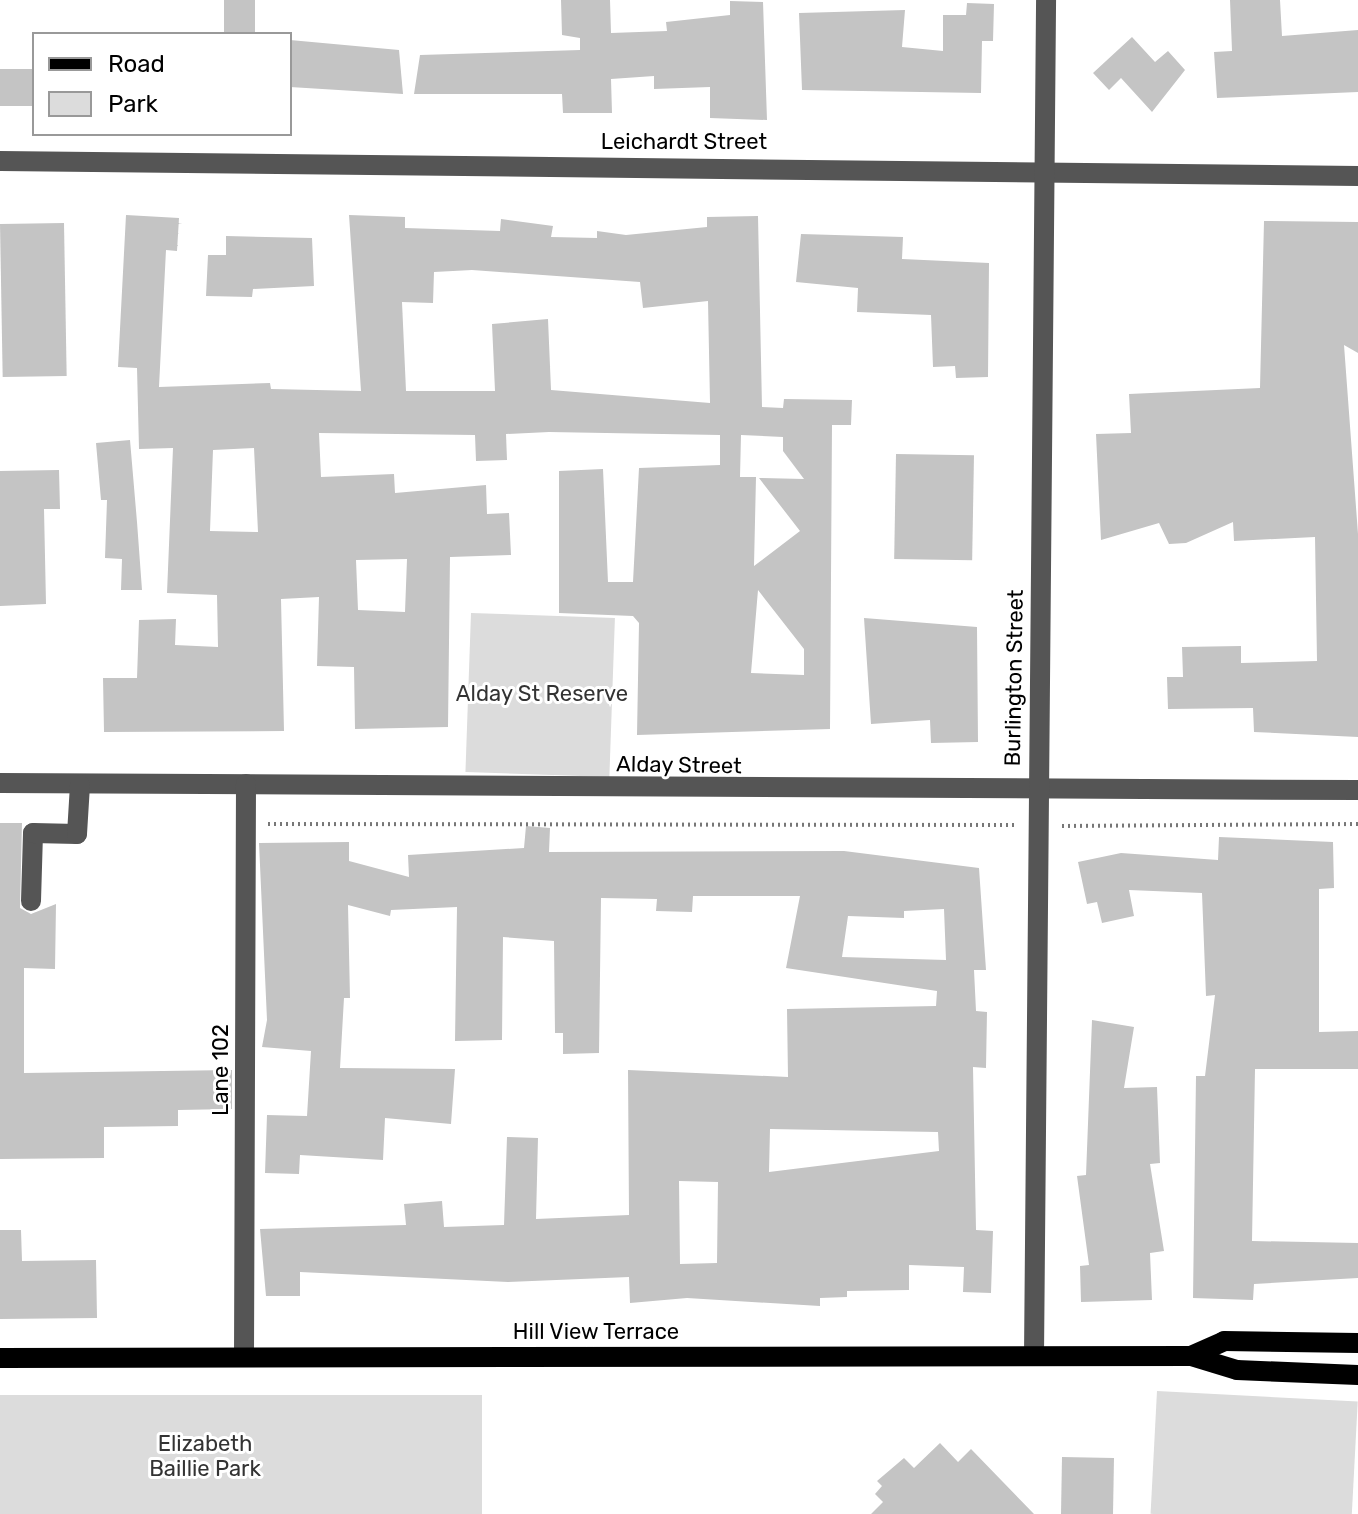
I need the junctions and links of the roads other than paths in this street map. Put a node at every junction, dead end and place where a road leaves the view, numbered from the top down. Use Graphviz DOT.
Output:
graph roads {
  1 [pos="1046,0"];
  2 [pos="3,159"];
  3 [pos="1043,169"];
  4 [pos="1358,176"];
  5 [pos="0,783"];
  6 [pos="246,784"];
  7 [pos="80,785"];
  8 [pos="1358,790"];
  9 [pos="1037,792"];
  10 [pos="31,901"];
  11 [pos="1358,1343"];
  12 [pos="244,1356"];
  13 [pos="1034,1356"];
  14 [pos="1191,1356"];
  15 [pos="0,1358"];
  16 [pos="1358,1375"];
  1 -- 3 [label="street, Burlington Street"];
  2 -- 3 [label="street, Leichardt Street"];
  3 -- 4 [label="street, Leichardt Street"];
  3 -- 9 [label="street, Burlington Street"];
  5 -- 7 [label="street, Alday Street"];
  6 -- 7 [label="street, Alday Street"];
  6 -- 9 [label="street, Alday Street"];
  6 -- 12 [label="street, Lane 102"];
  7 -- 10 [label="street"];
  8 -- 9 [label="street, Alday Street"];
  9 -- 13 [label="street, Burlington Street"];
  11 -- 14 [label="main road, Hill View Terrace"];
  12 -- 13 [label="main road, Hill View Terrace"];
  12 -- 15 [label="main road, Hill View Terrace"];
  13 -- 14 [label="main road, Hill View Terrace"];
  14 -- 16 [label="main road, Hill View Terrace"];
}
